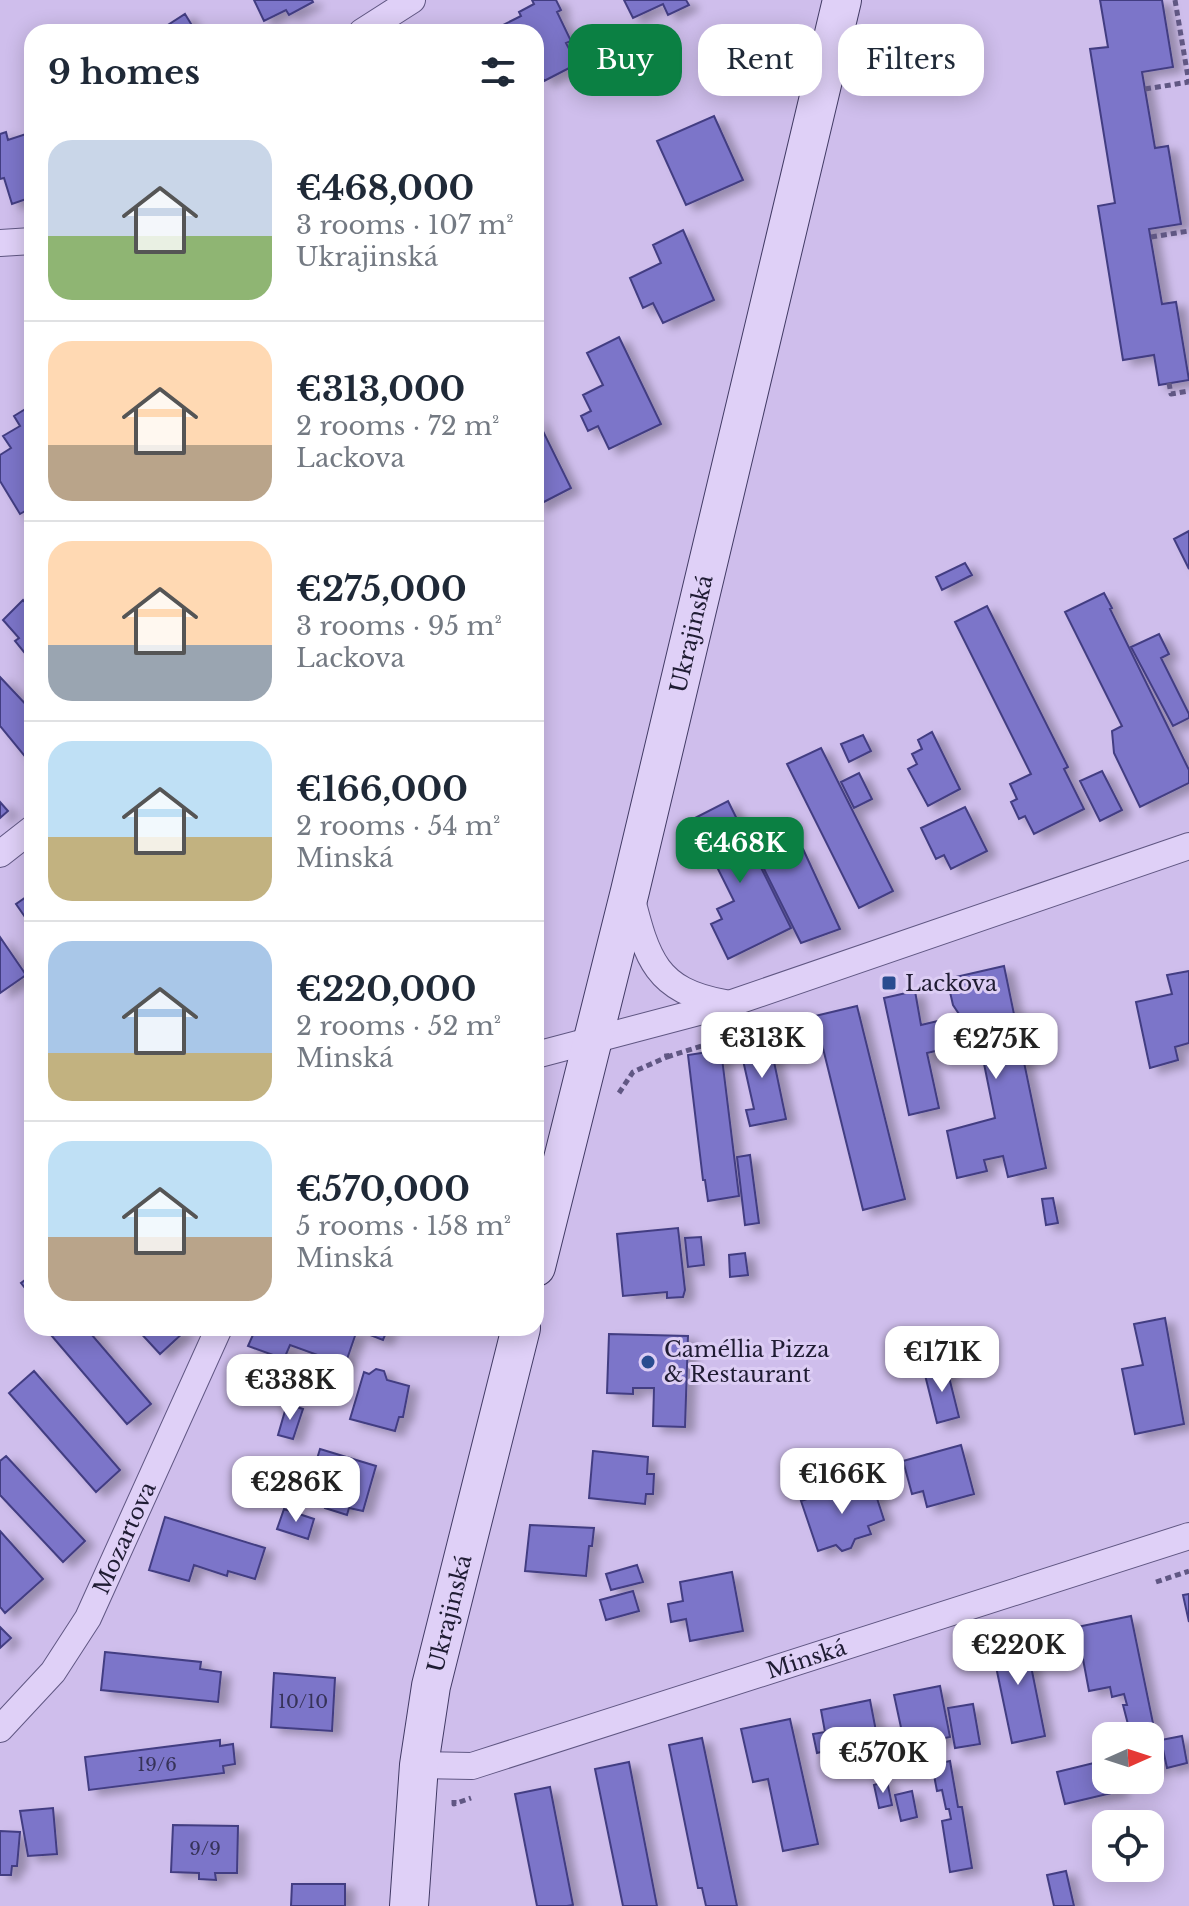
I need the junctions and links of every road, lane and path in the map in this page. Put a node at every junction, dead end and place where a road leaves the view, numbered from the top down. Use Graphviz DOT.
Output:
graph roads {
  1 [pos="412,0"];
  2 [pos="842,0"];
  3 [pos="1175,0"];
  4 [pos="374,24"];
  5 [pos="1189,83"];
  6 [pos="1145,89"];
  7 [pos="1189,231"];
  8 [pos="1151,237"];
  9 [pos="24,242"];
  10 [pos="0,243"];
  11 [pos="1169,383"];
  12 [pos="1189,391"];
  13 [pos="24,835"];
  14 [pos="1189,846"];
  15 [pos="0,854"];
  16 [pos="630,891"];
  17 [pos="729,1004"];
  18 [pos="593,1040"];
  19 [pos="544,1053"];
  20 [pos="544,1235"];
  21 [pos="215,1336"];
  22 [pos="519,1336"];
  23 [pos="1189,1536"];
  24 [pos="0,1729"];
  25 [pos="419,1765"];
  26 [pos="409,1906"];
  1 -- 4 [label="street"];
  2 -- 16 [label="main road, Ukrajinská"];
  3 -- 5 [label="path"];
  5 -- 6 [label="path"];
  7 -- 8 [label="path"];
  9 -- 10 [label="street"];
  11 -- 12 [label="path"];
  13 -- 15 [label="street"];
  14 -- 17 [label="street"];
  16 -- 17 [label="street"];
  16 -- 18 [label="main road, Ukrajinská"];
  17 -- 18 [label="street"];
  18 -- 19 [label="street"];
  18 -- 20 [label="main road, Ukrajinská"];
  21 -- 24 [label="street, Mozartova"];
  22 -- 25 [label="main road, Ukrajinská"];
  23 -- 25 [label="street, Minská"];
  25 -- 26 [label="main road, Ukrajinská"];
}
